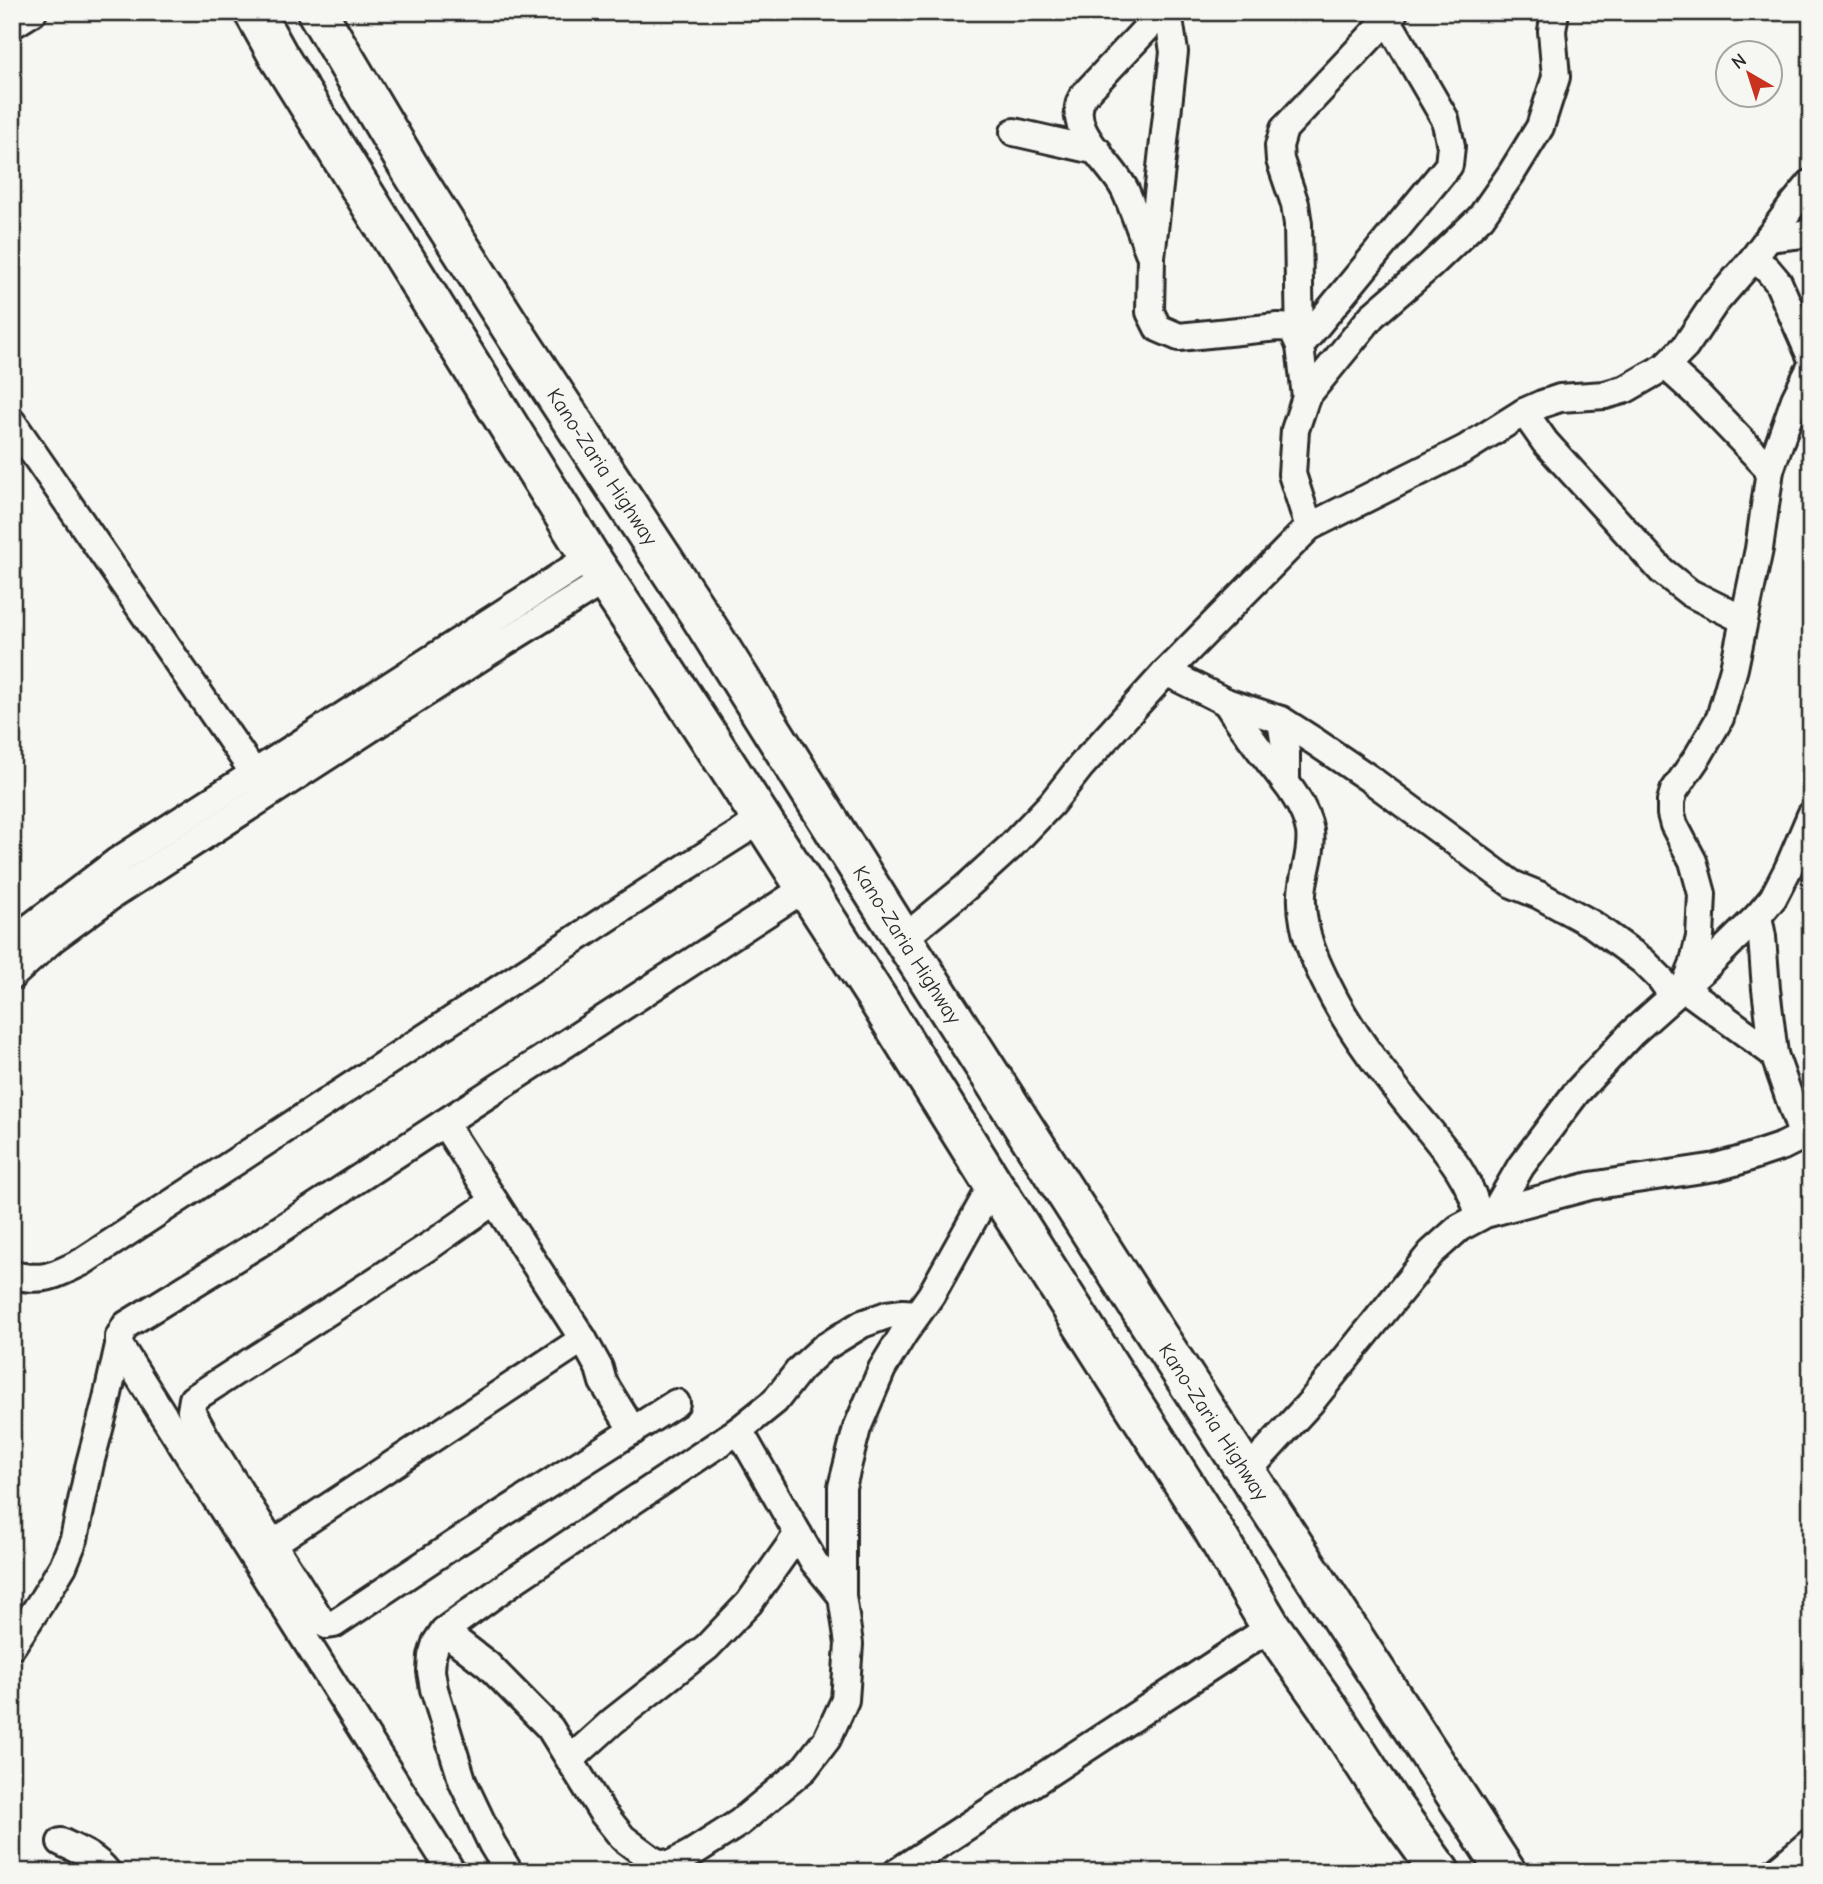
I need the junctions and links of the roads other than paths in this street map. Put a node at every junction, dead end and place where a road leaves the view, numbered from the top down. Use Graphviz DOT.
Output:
graph roads {
  1 [pos="33,12"];
  2 [pos="254,12"];
  3 [pos="317,12"];
  4 [pos="1162,12"];
  5 [pos="1168,12"];
  6 [pos="1391,15"];
  7 [pos="1549,19"];
  8 [pos="12,25"];
  9 [pos="1014,132"];
  10 [pos="1098,152"];
  11 [pos="1811,183"];
  12 [pos="1811,233"];
  13 [pos="1761,248"];
  14 [pos="1151,257"];
  15 [pos="1300,346"];
  16 [pos="1811,357"];
  17 [pos="1666,366"];
  18 [pos="1811,368"];
  19 [pos="1306,397"];
  20 [pos="1524,412"];
  21 [pos="12,422"];
  22 [pos="1770,470"];
  23 [pos="1309,527"];
  24 [pos="597,568"];
  25 [pos="1744,620"];
  26 [pos="1166,672"];
  27 [pos="1226,702"];
  28 [pos="1281,720"];
  29 [pos="1286,783"];
  30 [pos="260,784"];
  31 [pos="1811,815"];
  32 [pos="761,820"];
  33 [pos="805,888"];
  34 [pos="1758,916"];
  35 [pos="903,939"];
  36 [pos="12,941"];
  37 [pos="12,976"];
  38 [pos="1678,992"];
  39 [pos="1774,1054"];
  40 [pos="444,1123"];
  41 [pos="1807,1134"];
  42 [pos="993,1184"];
  43 [pos="494,1201"];
  44 [pos="1487,1214"];
  45 [pos="12,1275"];
  46 [pos="917,1314"];
  47 [pos="583,1339"];
  48 [pos="119,1345"];
  49 [pos="676,1403"];
  50 [pos="738,1430"];
  51 [pos="633,1431"];
  52 [pos="1247,1473"];
  53 [pos="798,1534"];
  54 [pos="272,1545"];
  55 [pos="842,1597"];
  56 [pos="1271,1627"];
  57 [pos="444,1631"];
  58 [pos="12,1646"];
  59 [pos="571,1759"];
  60 [pos="1439,1769"];
  61 [pos="1388,1800"];
  62 [pos="61,1842"];
  63 [pos="1811,1842"];
  64 [pos="663,1868"];
  65 [pos="107,1872"];
  66 [pos="452,1872"];
  67 [pos="509,1872"];
  68 [pos="897,1872"];
  69 [pos="1440,1872"];
  70 [pos="1506,1872"];
  71 [pos="1775,1872"];
  1 -- 8 [label="street"];
  2 -- 24 [label="highway"];
  3 -- 35 [label="highway, Kano-Zaria Highway"];
  4 -- 10 [label="street"];
  5 -- 14 [label="street"];
  6 -- 15 [label="street"];
  6 -- 15 [label="street"];
  7 -- 19 [label="street"];
  9 -- 10 [label="street"];
  10 -- 14 [label="street"];
  11 -- 13 [label="street"];
  12 -- 13 [label="street"];
  13 -- 16 [label="street"];
  13 -- 17 [label="street"];
  14 -- 15 [label="street"];
  15 -- 19 [label="street"];
  17 -- 20 [label="street"];
  17 -- 22 [label="street"];
  18 -- 22 [label="street"];
  19 -- 23 [label="street"];
  20 -- 23 [label="street"];
  20 -- 25 [label="street"];
  21 -- 30 [label="street"];
  22 -- 25 [label="street"];
  23 -- 26 [label="street"];
  24 -- 30 [label="street"];
  24 -- 32 [label="highway"];
  25 -- 38 [label="street"];
  26 -- 27 [label="street"];
  26 -- 35 [label="street"];
  27 -- 28 [label="street"];
  27 -- 29 [label="street"];
  28 -- 29 [label="street"];
  28 -- 38 [label="street"];
  29 -- 44 [label="street"];
  30 -- 36 [label="street"];
  30 -- 37 [label="street"];
  31 -- 34 [label="street"];
  32 -- 33 [label="highway"];
  32 -- 45 [label="street"];
  33 -- 40 [label="street"];
  33 -- 42 [label="highway"];
  34 -- 38 [label="street"];
  34 -- 39 [label="street"];
  35 -- 52 [label="highway, Kano-Zaria Highway"];
  38 -- 39 [label="street"];
  38 -- 44 [label="street"];
  39 -- 41 [label="street"];
  40 -- 43 [label="street"];
  40 -- 48 [label="street"];
  41 -- 44 [label="street"];
  42 -- 46 [label="street"];
  42 -- 56 [label="highway"];
  43 -- 47 [label="street"];
  43 -- 54 [label="street"];
  44 -- 52 [label="street"];
  46 -- 50 [label="street"];
  46 -- 55 [label="street"];
  47 -- 51 [label="street"];
  47 -- 54 [label="street"];
  48 -- 58 [label="street"];
  48 -- 66 [label="street"];
  49 -- 51 [label="street"];
  50 -- 53 [label="street"];
  50 -- 57 [label="street"];
  51 -- 54 [label="street"];
  52 -- 60 [label="highway, Kano-Zaria Highway"];
  53 -- 55 [label="street"];
  53 -- 59 [label="street"];
  55 -- 64 [label="street"];
  56 -- 61 [label="highway"];
  56 -- 68 [label="street"];
  57 -- 59 [label="street"];
  57 -- 67 [label="street"];
  59 -- 64 [label="street"];
  60 -- 61 [label="highway"];
  60 -- 70 [label="highway, Kano-Zaria Highway"];
  61 -- 69 [label="highway"];
  62 -- 65 [label="street"];
  63 -- 71 [label="street"];
}
